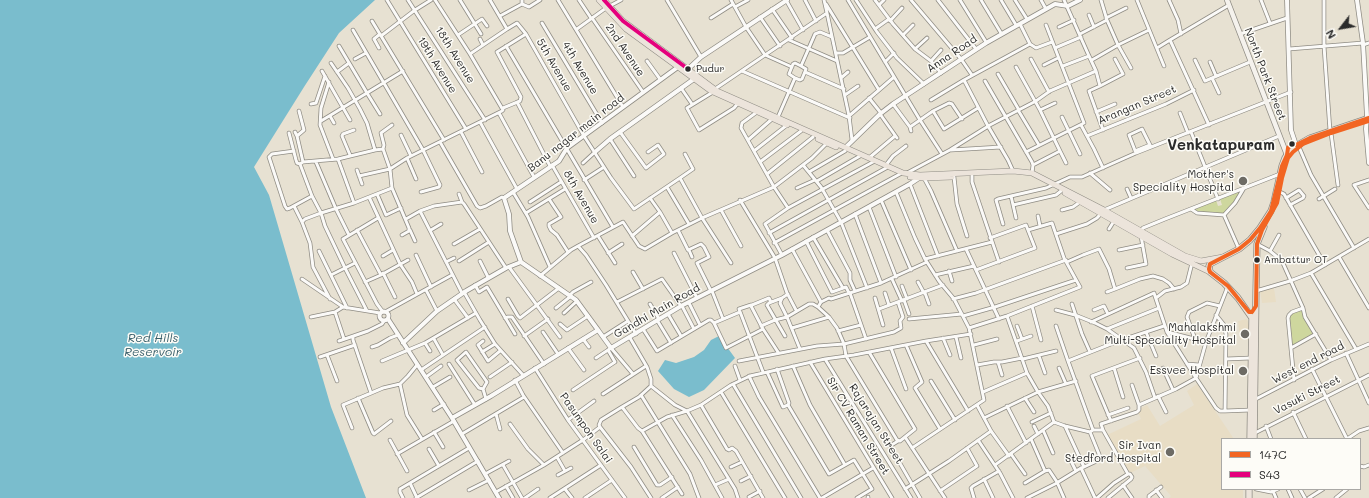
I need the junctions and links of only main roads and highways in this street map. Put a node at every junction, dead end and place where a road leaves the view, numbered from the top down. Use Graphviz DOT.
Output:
graph roads {
  1 [pos="599,0"];
  2 [pos="604,0"];
  3 [pos="1227,0"];
  4 [pos="608,7"];
  5 [pos="687,71"];
  6 [pos="714,90"];
  7 [pos="757,110"];
  8 [pos="1367,119"];
  9 [pos="828,142"];
  10 [pos="1298,146"];
  11 [pos="845,149"];
  12 [pos="1287,155"];
  13 [pos="871,160"];
  14 [pos="886,166"];
  15 [pos="922,176"];
  16 [pos="1053,185"];
  17 [pos="1103,212"];
  18 [pos="1140,234"];
  19 [pos="1249,241"];
  20 [pos="1258,244"];
  21 [pos="1223,257"];
  22 [pos="1210,272"];
  23 [pos="1256,306"];
  24 [pos="1248,312"];
  25 [pos="1253,400"];
  26 [pos="1252,436"];
  1 -- 4 [label="main road"];
  2 -- 4 [label="main road"];
  3 -- 12 [label="main road, North Park Street"];
  4 -- 5 [label="main road"];
  4 -- 5 [label="main road"];
  5 -- 6 [label="main road"];
  5 -- 6 [label="main road"];
  6 -- 7 [label="main road"];
  7 -- 9 [label="main road"];
  7 -- 9 [label="main road"];
  8 -- 10 [label="highway"];
  9 -- 11 [label="main road"];
  10 -- 12 [label="highway"];
  10 -- 20 [label="highway"];
  11 -- 13 [label="main road"];
  11 -- 13 [label="main road"];
  12 -- 19 [label="highway"];
  13 -- 14 [label="main road"];
  14 -- 15 [label="main road"];
  14 -- 15 [label="main road"];
  15 -- 16 [label="main road"];
  15 -- 16 [label="main road"];
  16 -- 17 [label="main road"];
  16 -- 17 [label="main road"];
  17 -- 18 [label="main road"];
  17 -- 18 [label="main road"];
  18 -- 21 [label="main road"];
  18 -- 22 [label="main road"];
  19 -- 20 [label="highway"];
  19 -- 21 [label="highway"];
  20 -- 23 [label="highway"];
  21 -- 22 [label="highway"];
  22 -- 24 [label="highway"];
  23 -- 24 [label="highway"];
  23 -- 25 [label="highway"];
  24 -- 25 [label="highway"];
  25 -- 26 [label="highway"];
  25 -- 26 [label="highway"];
}
